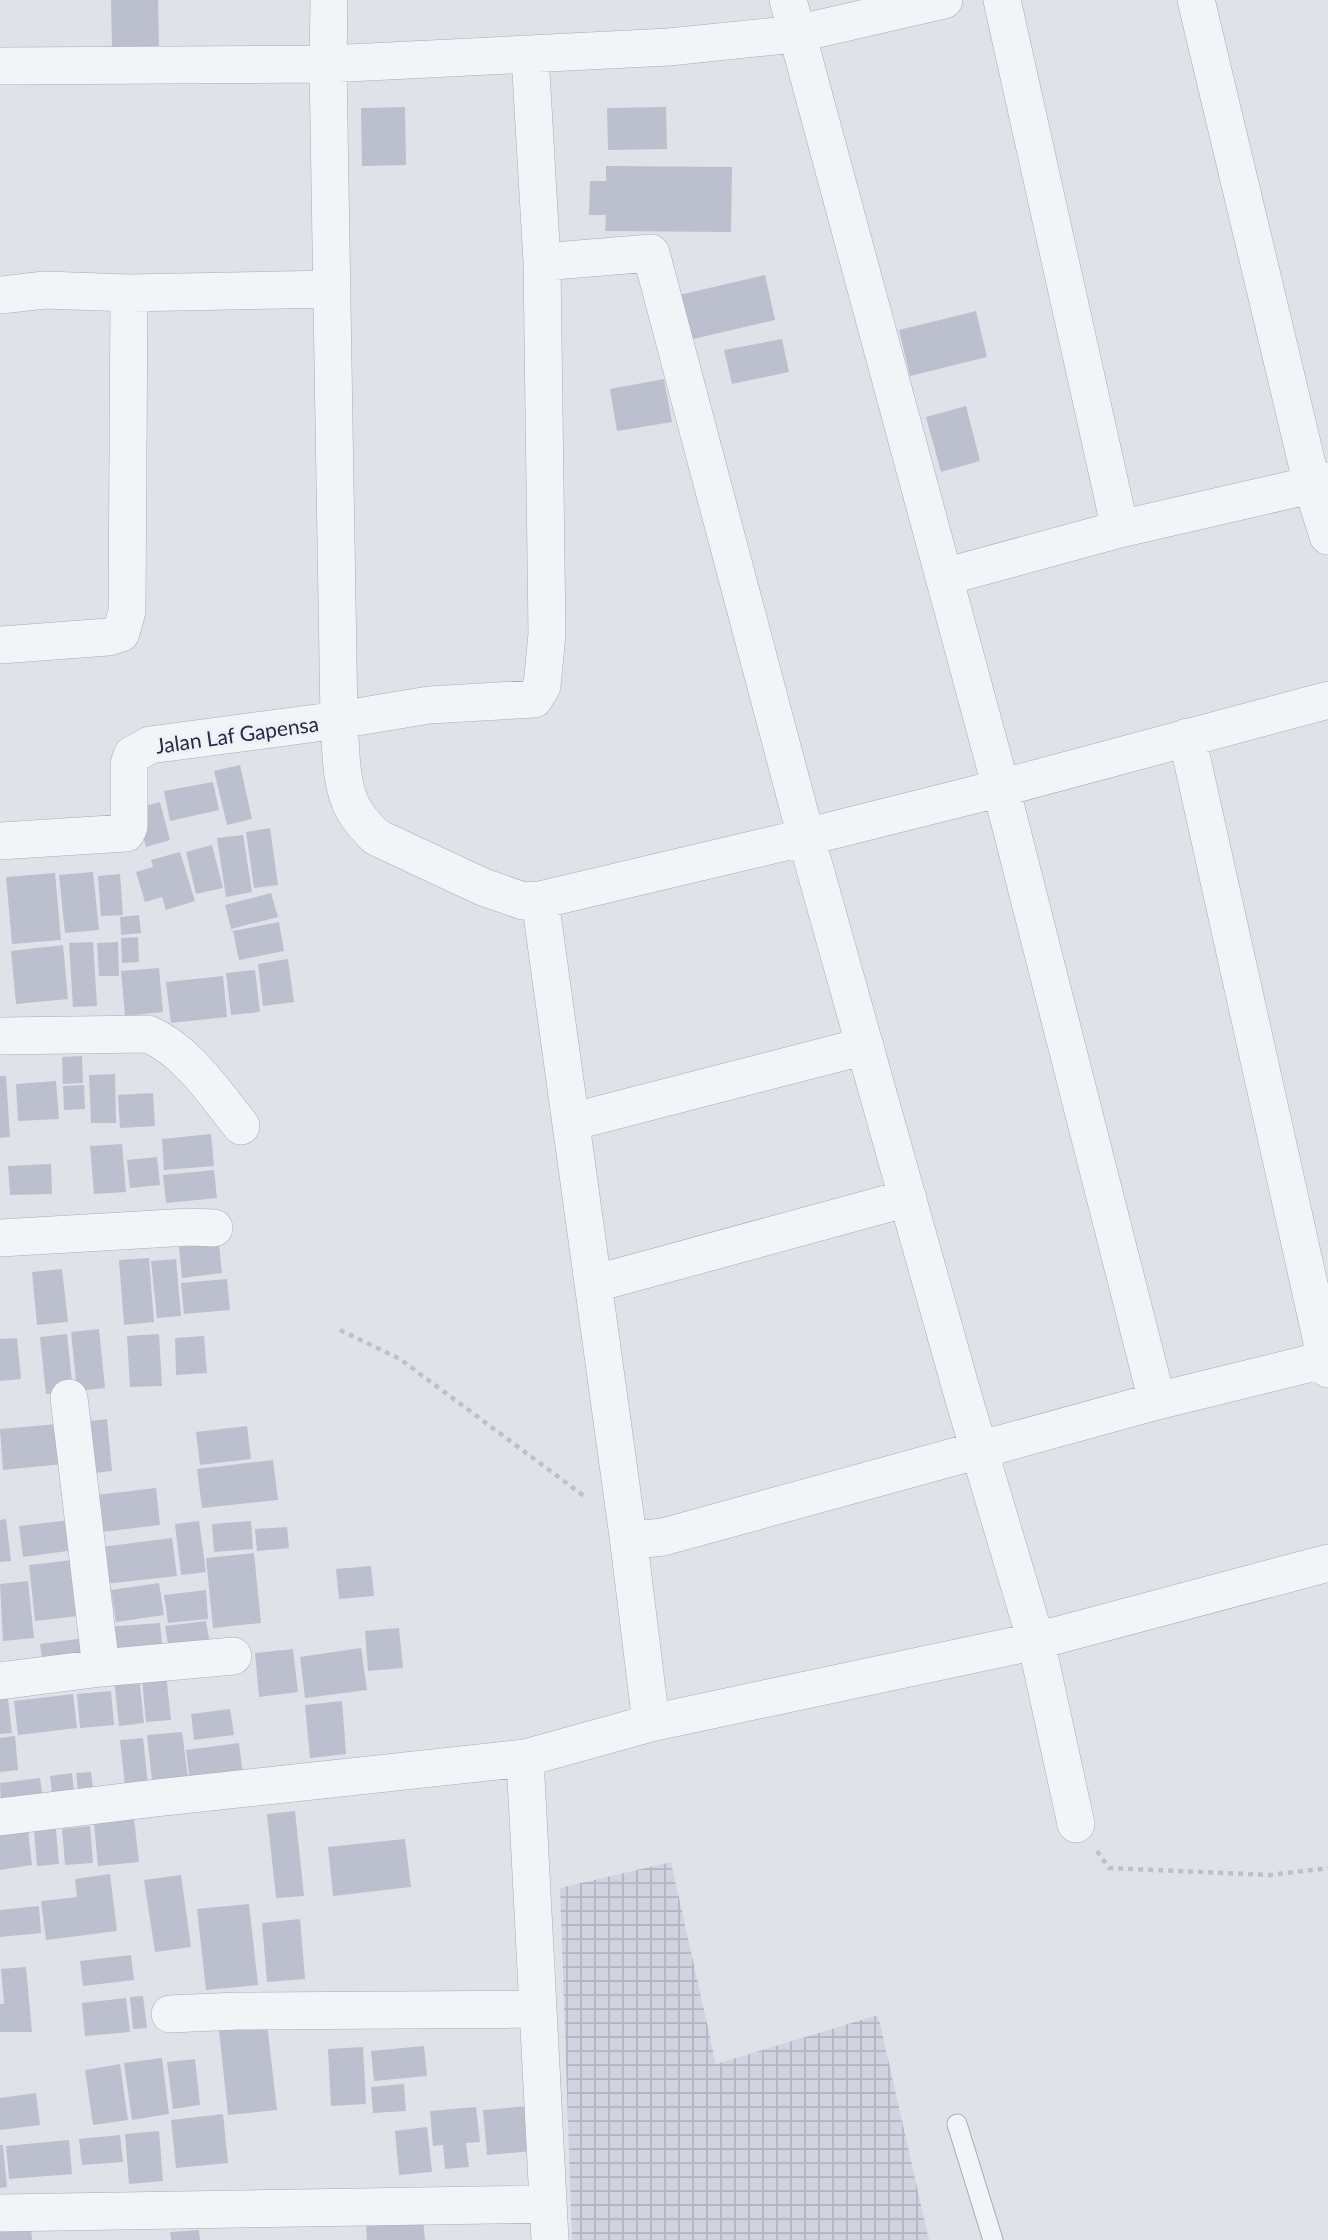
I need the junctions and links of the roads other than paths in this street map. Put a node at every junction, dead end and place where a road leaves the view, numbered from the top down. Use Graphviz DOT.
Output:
graph roads {
  1 [pos="329,0"];
  2 [pos="944,0"];
  3 [pos="1002,0"];
  4 [pos="1196,0"];
  5 [pos="792,17"];
  6 [pos="530,55"];
  7 [pos="328,64"];
  8 [pos="0,66"];
  9 [pos="542,262"];
  10 [pos="332,289"];
  11 [pos="129,293"];
  12 [pos="0,295"];
  13 [pos="1320,483"];
  14 [pos="1121,529"];
  15 [pos="1328,536"];
  16 [pos="944,578"];
  17 [pos="0,645"];
  18 [pos="1328,700"];
  19 [pos="339,720"];
  20 [pos="1187,737"];
  21 [pos="1000,788"];
  22 [pos="806,837"];
  23 [pos="0,841"];
  24 [pos="540,900"];
  25 [pos="0,1036"];
  26 [pos="865,1046"];
  27 [pos="571,1122"];
  28 [pos="241,1126"];
  29 [pos="908,1198"];
  30 [pos="214,1228"];
  31 [pos="0,1238"];
  32 [pos="593,1284"];
  33 [pos="1327,1362"];
  34 [pos="69,1398"];
  35 [pos="1157,1401"];
  36 [pos="979,1451"];
  37 [pos="628,1536"];
  38 [pos="1328,1563"];
  39 [pos="1036,1641"];
  40 [pos="233,1656"];
  41 [pos="101,1668"];
  42 [pos="0,1681"];
  43 [pos="651,1723"];
  44 [pos="525,1758"];
  45 [pos="0,1817"];
  46 [pos="1076,1824"];
  47 [pos="536,2009"];
  48 [pos="170,2014"];
  49 [pos="957,2124"];
  50 [pos="548,2204"];
  51 [pos="0,2213"];
  52 [pos="550,2240"];
  53 [pos="993,2240"];
  1 -- 7 [label="street"];
  2 -- 5 [label="street"];
  3 -- 14 [label="street"];
  4 -- 13 [label="street"];
  5 -- 6 [label="street"];
  5 -- 16 [label="street"];
  6 -- 7 [label="street"];
  6 -- 9 [label="street"];
  7 -- 8 [label="street"];
  7 -- 10 [label="street"];
  9 -- 19 [label="street"];
  9 -- 22 [label="street"];
  10 -- 11 [label="street"];
  10 -- 19 [label="street"];
  11 -- 12 [label="street"];
  11 -- 17 [label="street"];
  13 -- 14 [label="street"];
  13 -- 15 [label="street"];
  14 -- 16 [label="street"];
  16 -- 21 [label="street"];
  18 -- 20 [label="street"];
  19 -- 23 [label="street, Jalan Laf Gapensa"];
  19 -- 24 [label="street"];
  20 -- 21 [label="street"];
  20 -- 33 [label="street"];
  21 -- 22 [label="street"];
  21 -- 35 [label="street"];
  22 -- 24 [label="street"];
  22 -- 26 [label="street"];
  24 -- 27 [label="street"];
  25 -- 28 [label="street"];
  26 -- 27 [label="street"];
  26 -- 29 [label="street"];
  27 -- 32 [label="street"];
  29 -- 32 [label="street"];
  29 -- 36 [label="street"];
  30 -- 31 [label="street"];
  32 -- 37 [label="street"];
  33 -- 35 [label="street"];
  34 -- 41 [label="street"];
  35 -- 36 [label="street"];
  36 -- 37 [label="street"];
  36 -- 39 [label="street"];
  37 -- 43 [label="street"];
  38 -- 39 [label="street"];
  39 -- 43 [label="street"];
  39 -- 46 [label="street"];
  40 -- 41 [label="street"];
  41 -- 42 [label="street"];
  43 -- 44 [label="street"];
  44 -- 45 [label="street"];
  44 -- 47 [label="street"];
  47 -- 48 [label="street"];
  47 -- 50 [label="street"];
  49 -- 53 [label="lane"];
  50 -- 51 [label="street"];
  50 -- 52 [label="street"];
}
